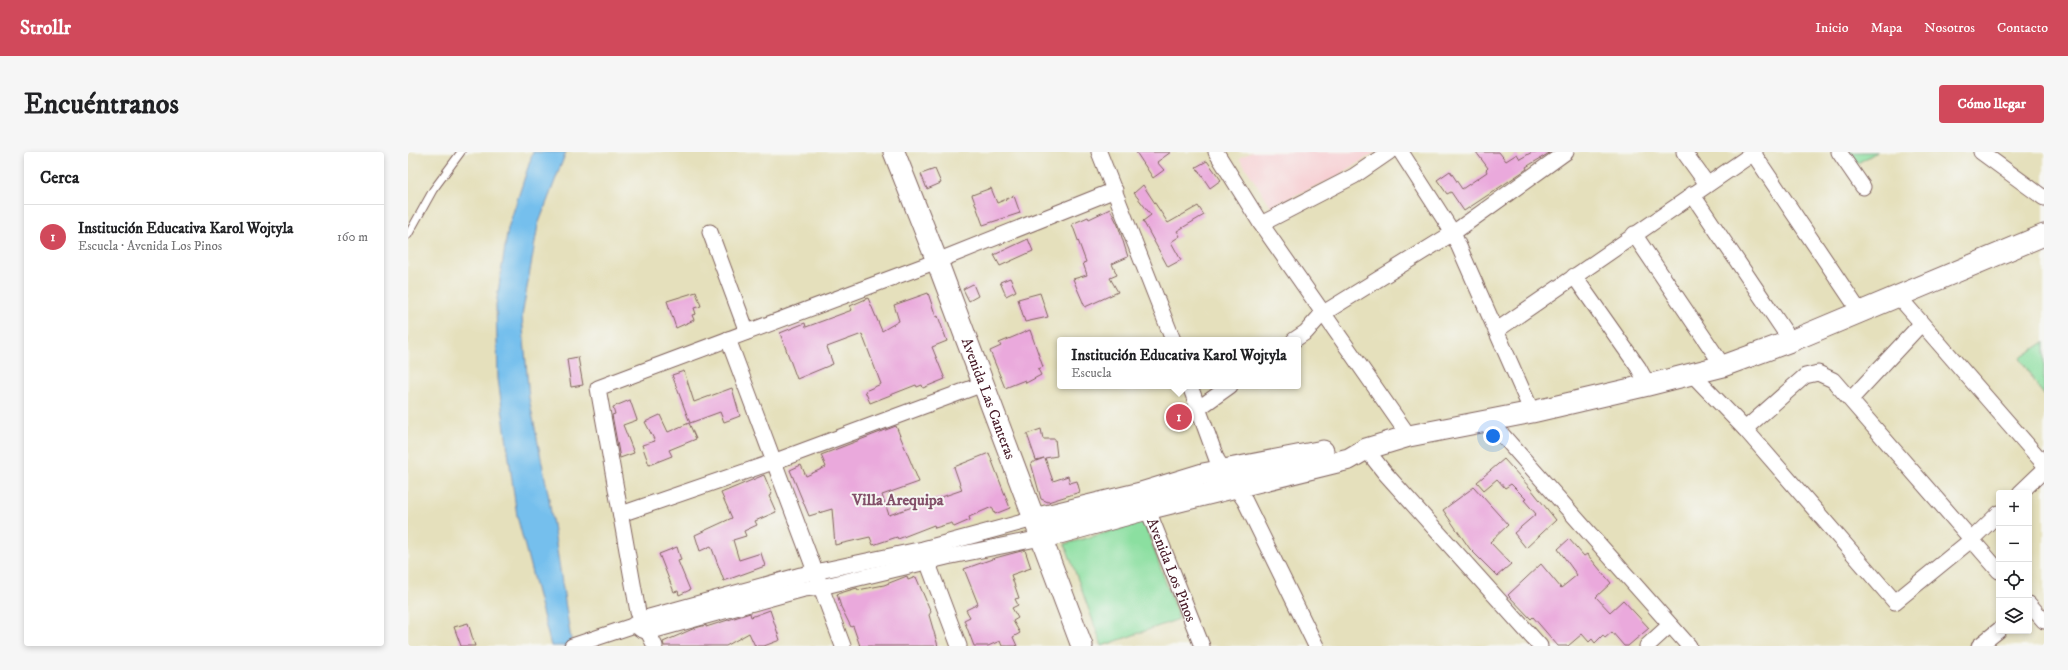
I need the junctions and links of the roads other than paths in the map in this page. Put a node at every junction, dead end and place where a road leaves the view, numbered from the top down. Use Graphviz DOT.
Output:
graph roads {
  1 [pos="461,152"];
  2 [pos="894,152"];
  3 [pos="1099,152"];
  4 [pos="1216,152"];
  5 [pos="1389,152"];
  6 [pos="1402,152"];
  7 [pos="1566,152"];
  8 [pos="1684,152"];
  9 [pos="1839,152"];
  10 [pos="1982,152"];
  11 [pos="1754,153"];
  12 [pos="1707,184"];
  13 [pos="1863,187"];
  14 [pos="1115,190"];
  15 [pos="1692,194"];
  16 [pos="2044,198"];
  17 [pos="1261,224"];
  18 [pos="710,232"];
  19 [pos="1453,233"];
  20 [pos="1634,234"];
  21 [pos="2044,234"];
  22 [pos="408,236"];
  23 [pos="937,261"];
  24 [pos="1574,276"];
  25 [pos="1898,296"];
  26 [pos="1860,312"];
  27 [pos="1322,314"];
  28 [pos="1921,324"];
  29 [pos="1497,330"];
  30 [pos="747,332"];
  31 [pos="1172,337"];
  32 [pos="1298,337"];
  33 [pos="728,339"];
  34 [pos="1791,341"];
  35 [pos="1723,366"];
  36 [pos="1692,374"];
  37 [pos="983,384"];
  38 [pos="1648,386"];
  39 [pos="1191,389"];
  40 [pos="1226,389"];
  41 [pos="1851,399"];
  42 [pos="1199,408"];
  43 [pos="1532,412"];
  44 [pos="1490,421"];
  45 [pos="1745,429"];
  46 [pos="1409,436"];
  47 [pos="1366,449"];
  48 [pos="773,462"];
  49 [pos="2044,464"];
  50 [pos="2044,470"];
  51 [pos="1230,479"];
  52 [pos="2023,490"];
  53 [pos="1144,501"];
  54 [pos="621,514"];
  55 [pos="1996,516"];
  56 [pos="1038,529"];
  57 [pos="1971,540"];
  58 [pos="925,555"];
  59 [pos="1996,568"];
  60 [pos="816,573"];
  61 [pos="821,587"];
  62 [pos="2032,608"];
  63 [pos="2044,621"];
  64 [pos="1670,625"];
  65 [pos="641,626"];
  66 [pos="1996,632"];
  67 [pos="572,646"];
  68 [pos="655,646"];
  69 [pos="843,646"];
  70 [pos="960,646"];
  71 [pos="1082,646"];
  72 [pos="1202,646"];
  73 [pos="1316,646"];
  74 [pos="1540,646"];
  75 [pos="1647,646"];
  76 [pos="1689,646"];
  77 [pos="1979,646"];
  1 -- 22 [label="lane"];
  2 -- 23 [label="street, Avenida Las Canteras"];
  3 -- 14 [label="street"];
  4 -- 17 [label="street"];
  5 -- 17 [label="street"];
  6 -- 19 [label="street"];
  7 -- 19 [label="street"];
  8 -- 12 [label="street"];
  9 -- 13 [label="street"];
  10 -- 16 [label="street"];
  11 -- 12 [label="street"];
  11 -- 26 [label="street"];
  12 -- 15 [label="street"];
  14 -- 23 [label="street"];
  14 -- 31 [label="street"];
  15 -- 20 [label="street"];
  15 -- 34 [label="street"];
  17 -- 27 [label="street"];
  18 -- 30 [label="street"];
  19 -- 27 [label="street"];
  19 -- 29 [label="street"];
  20 -- 24 [label="street"];
  20 -- 35 [label="street"];
  21 -- 25 [label="street"];
  23 -- 30 [label="street"];
  23 -- 37 [label="street, Avenida Las Canteras"];
  24 -- 29 [label="street"];
  24 -- 38 [label="street"];
  25 -- 26 [label="street"];
  25 -- 28 [label="street"];
  26 -- 34 [label="street"];
  27 -- 32 [label="street"];
  27 -- 46 [label="street"];
  28 -- 41 [label="street"];
  28 -- 49 [label="street"];
  29 -- 43 [label="street"];
  30 -- 33 [label="street"];
  33 -- 48 [label="street"];
  33 -- 54 [label="street"];
  34 -- 35 [label="street"];
  35 -- 36 [label="street"];
  36 -- 38 [label="street"];
  36 -- 45 [label="street"];
  37 -- 48 [label="street"];
  37 -- 56 [label="street, Avenida Las Canteras"];
  38 -- 43 [label="street"];
  39 -- 42 [label="street"];
  40 -- 42 [label="street"];
  41 -- 45 [label="street"];
  41 -- 57 [label="street"];
  42 -- 51 [label="street"];
  43 -- 44 [label="street"];
  44 -- 46 [label="street"];
  44 -- 64 [label="street"];
  45 -- 57 [label="street"];
  46 -- 47 [label="street"];
  47 -- 51 [label="street"];
  47 -- 74 [label="street"];
  48 -- 54 [label="street"];
  48 -- 60 [label="street"];
  50 -- 52 [label="street"];
  51 -- 53 [label="street"];
  51 -- 73 [label="street"];
  53 -- 56 [label="street"];
  53 -- 72 [label="street, Avenida Los Pinos"];
  54 -- 65 [label="street"];
  55 -- 57 [label="street"];
  56 -- 58 [label="street"];
  56 -- 71 [label="street, Avenida Las Canteras"];
  57 -- 59 [label="street"];
  58 -- 60 [label="street"];
  58 -- 61 [label="street"];
  58 -- 70 [label="street"];
  60 -- 61 [label="street"];
  60 -- 65 [label="street"];
  61 -- 65 [label="street"];
  61 -- 69 [label="street"];
  62 -- 63 [label="street"];
  64 -- 75 [label="street"];
  64 -- 76 [label="street"];
  65 -- 67 [label="street"];
  65 -- 68 [label="street"];
  66 -- 77 [label="street"];
}
